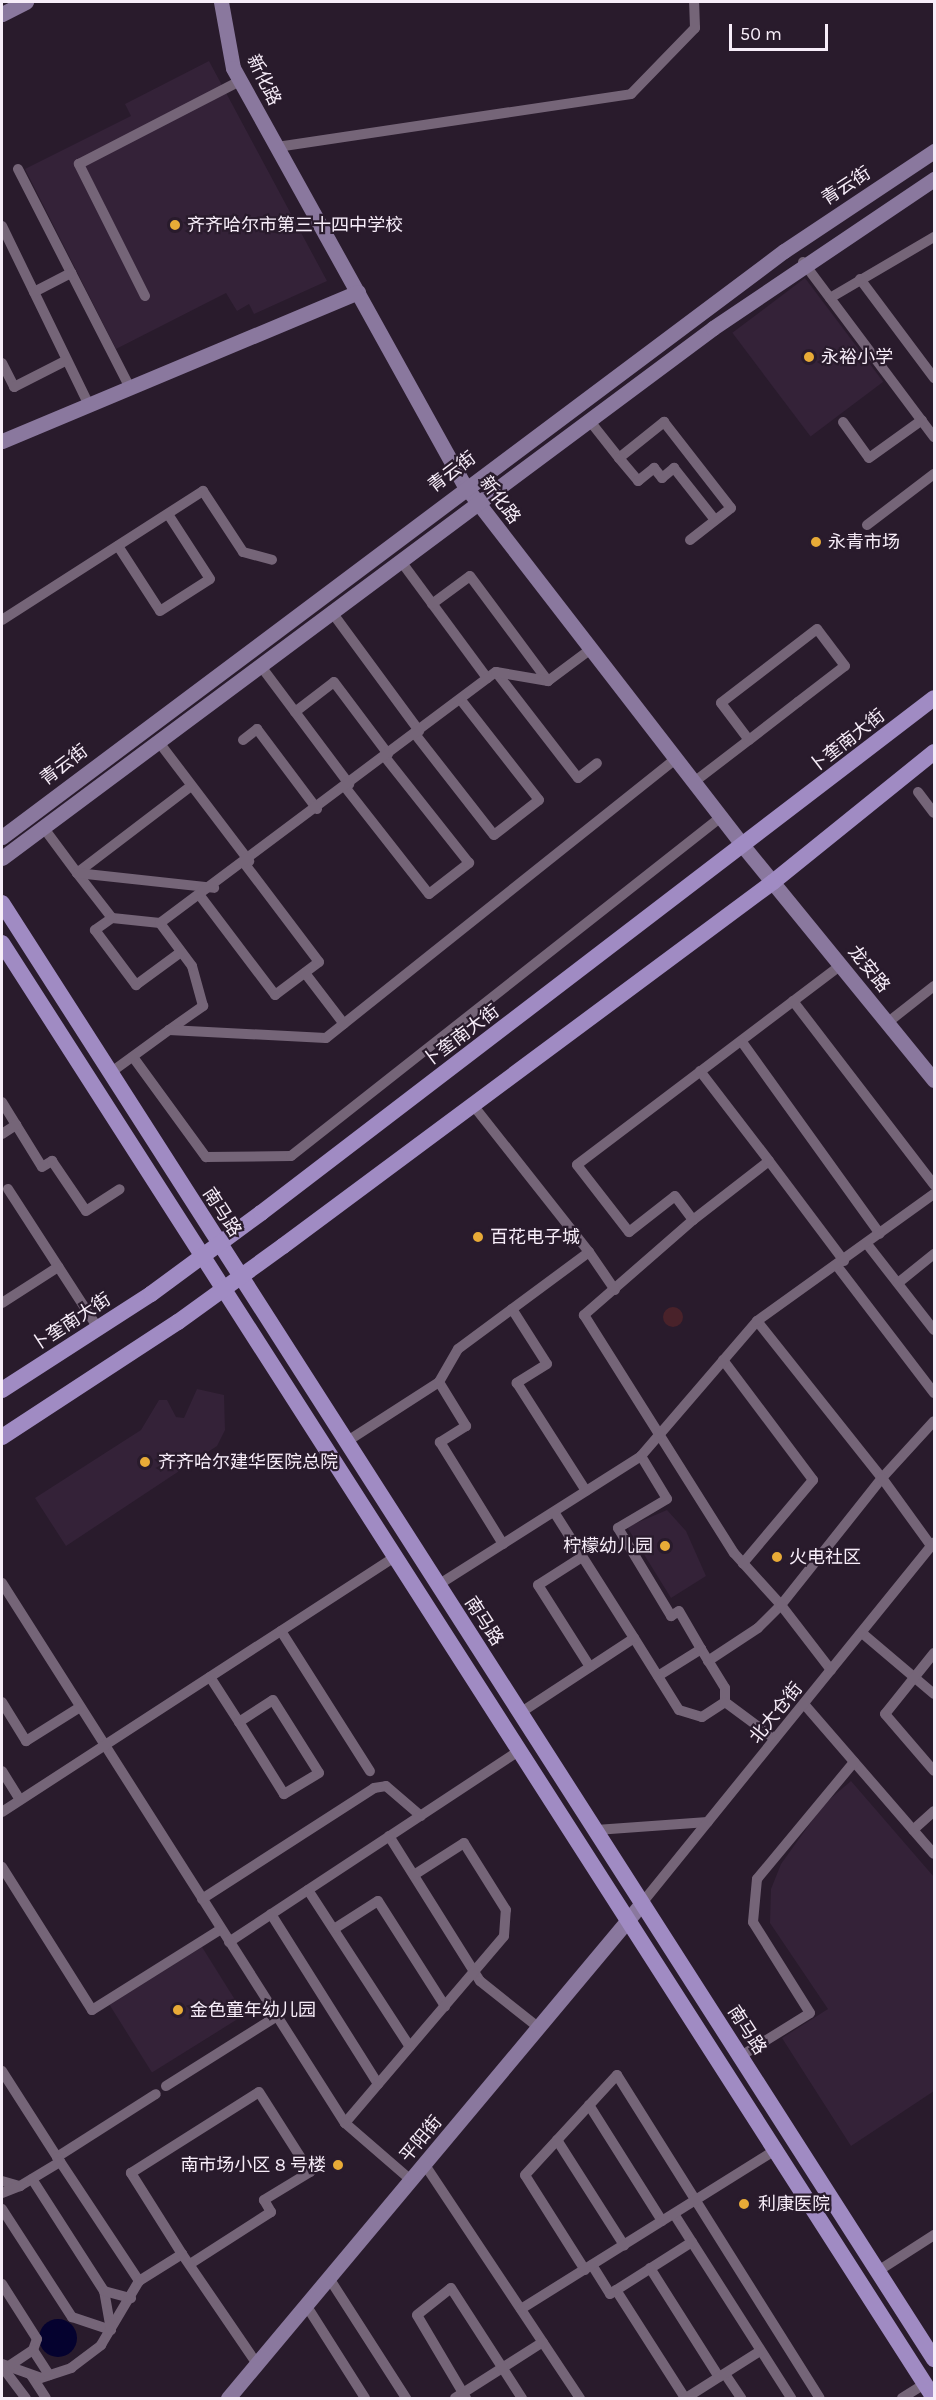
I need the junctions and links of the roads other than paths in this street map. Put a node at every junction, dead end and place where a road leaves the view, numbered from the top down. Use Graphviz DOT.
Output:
graph roads {
  1 [pos="26,2"];
  2 [pos="221,2"];
  3 [pos="694,2"];
  4 [pos="2,14"];
  5 [pos="240,81"];
  6 [pos="277,147"];
  7 [pos="934,151"];
  8 [pos="18,170"];
  9 [pos="934,179"];
  10 [pos="2,226"];
  11 [pos="934,237"];
  12 [pos="803,262"];
  13 [pos="71,273"];
  14 [pos="860,279"];
  15 [pos="34,292"];
  16 [pos="358,292"];
  17 [pos="145,296"];
  18 [pos="830,298"];
  19 [pos="67,360"];
  20 [pos="2,363"];
  21 [pos="934,378"];
  22 [pos="130,388"];
  23 [pos="89,405"];
  24 [pos="589,420"];
  25 [pos="922,420"];
  26 [pos="843,422"];
  27 [pos="934,437"];
  28 [pos="2,441"];
  29 [pos="690,455"];
  30 [pos="619,458"];
  31 [pos="674,468"];
  32 [pos="934,474"];
  33 [pos="465,486"];
  34 [pos="476,502"];
  35 [pos="168,514"];
  36 [pos="715,520"];
  37 [pos="867,525"];
  38 [pos="690,540"];
  39 [pos="118,546"];
  40 [pos="272,560"];
  41 [pos="400,560"];
  42 [pos="432,604"];
  43 [pos="331,612"];
  44 [pos="2,620"];
  45 [pos="591,649"];
  46 [pos="260,665"];
  47 [pos="492,675"];
  48 [pos="548,681"];
  49 [pos="934,698"];
  50 [pos="460,699"];
  51 [pos="295,712"];
  52 [pos="417,732"];
  53 [pos="243,740"];
  54 [pos="749,740"];
  55 [pos="158,741"];
  56 [pos="934,753"];
  57 [pos="387,755"];
  58 [pos="676,759"];
  59 [pos="597,763"];
  60 [pos="694,782"];
  61 [pos="191,786"];
  62 [pos="347,786"];
  63 [pos="918,792"];
  64 [pos="317,809"];
  65 [pos="934,813"];
  66 [pos="721,817"];
  67 [pos="43,827"];
  68 [pos="2,837"];
  69 [pos="743,846"];
  70 [pos="2,858"];
  71 [pos="247,862"];
  72 [pos="77,873"];
  73 [pos="773,882"];
  74 [pos="214,888"];
  75 [pos="201,897"];
  76 [pos="2,903"];
  77 [pos="112,918"];
  78 [pos="160,923"];
  79 [pos="2,943"];
  80 [pos="181,952"];
  81 [pos="841,965"];
  82 [pos="305,973"];
  83 [pos="934,987"];
  84 [pos="793,1001"];
  85 [pos="345,1023"];
  86 [pos="888,1023"];
  87 [pos="170,1030"];
  88 [pos="742,1042"];
  89 [pos="133,1057"];
  90 [pos="700,1071"];
  91 [pos="110,1073"];
  92 [pos="934,1080"];
  93 [pos="2,1102"];
  94 [pos="472,1105"];
  95 [pos="16,1125"];
  96 [pos="2,1134"];
  97 [pos="769,1161"];
  98 [pos="934,1185"];
  99 [pos="9,1189"];
  100 [pos="120,1189"];
  101 [pos="934,1194"];
  102 [pos="693,1220"];
  103 [pos="880,1234"];
  104 [pos="219,1244"];
  105 [pos="867,1244"];
  106 [pos="589,1252"];
  107 [pos="934,1254"];
  108 [pos="201,1257"];
  109 [pos="840,1264"];
  110 [pos="58,1267"];
  111 [pos="240,1277"];
  112 [pos="898,1283"];
  113 [pos="222,1290"];
  114 [pos="615,1290"];
  115 [pos="2,1303"];
  116 [pos="512,1309"];
  117 [pos="757,1321"];
  118 [pos="98,1328"];
  119 [pos="934,1330"];
  120 [pos="723,1360"];
  121 [pos="439,1382"];
  122 [pos="2,1390"];
  123 [pos="934,1393"];
  124 [pos="934,1421"];
  125 [pos="659,1435"];
  126 [pos="2,1437"];
  127 [pos="346,1442"];
  128 [pos="641,1456"];
  129 [pos="882,1478"];
  130 [pos="586,1491"];
  131 [pos="554,1512"];
  132 [pos="503,1544"];
  133 [pos="933,1545"];
  134 [pos="394,1557"];
  135 [pos="582,1557"];
  136 [pos="743,1563"];
  137 [pos="2,1583"];
  138 [pos="438,1585"];
  139 [pos="5,1598"];
  140 [pos="781,1605"];
  141 [pos="281,1631"];
  142 [pos="862,1633"];
  143 [pos="634,1638"];
  144 [pos="701,1649"];
  145 [pos="934,1653"];
  146 [pos="708,1661"];
  147 [pos="590,1667"];
  148 [pos="831,1670"];
  149 [pos="658,1676"];
  150 [pos="210,1677"];
  151 [pos="915,1677"];
  152 [pos="934,1694"];
  153 [pos="2,1702"];
  154 [pos="725,1702"];
  155 [pos="804,1704"];
  156 [pos="80,1707"];
  157 [pos="520,1713"];
  158 [pos="239,1722"];
  159 [pos="775,1739"];
  160 [pos="105,1745"];
  161 [pos="519,1751"];
  162 [pos="854,1762"];
  163 [pos="370,1771"];
  164 [pos="934,1771"];
  165 [pos="2,1772"];
  166 [pos="20,1800"];
  167 [pos="934,1811"];
  168 [pos="2,1812"];
  169 [pos="421,1816"];
  170 [pos="708,1822"];
  171 [pos="596,1830"];
  172 [pos="913,1830"];
  173 [pos="389,1836"];
  174 [pos="934,1854"];
  175 [pos="2,1867"];
  176 [pos="414,1875"];
  177 [pos="308,1890"];
  178 [pos="202,1899"];
  179 [pos="642,1903"];
  180 [pos="271,1914"];
  181 [pos="628,1920"];
  182 [pos="221,1929"];
  183 [pos="334,1929"];
  184 [pos="229,1942"];
  185 [pos="474,1972"];
  186 [pos="445,2006"];
  187 [pos="277,2016"];
  188 [pos="539,2028"];
  189 [pos="410,2047"];
  190 [pos="741,2056"];
  191 [pos="2,2071"];
  192 [pos="378,2084"];
  193 [pos="166,2086"];
  194 [pos="156,2094"];
  195 [pos="589,2105"];
  196 [pos="345,2123"];
  197 [pos="557,2140"];
  198 [pos="775,2150"];
  199 [pos="59,2160"];
  200 [pos="425,2165"];
  201 [pos="32,2179"];
  202 [pos="2,2181"];
  203 [pos="412,2181"];
  204 [pos="20,2186"];
  205 [pos="2,2193"];
  206 [pos="697,2199"];
  207 [pos="2,2209"];
  208 [pos="674,2214"];
  209 [pos="662,2221"];
  210 [pos="934,2235"];
  211 [pos="692,2242"];
  212 [pos="624,2245"];
  213 [pos="182,2254"];
  214 [pos="190,2264"];
  215 [pos="588,2267"];
  216 [pos="650,2268"];
  217 [pos="878,2271"];
  218 [pos="329,2278"];
  219 [pos="139,2281"];
  220 [pos="2,2284"];
  221 [pos="616,2290"];
  222 [pos="104,2291"];
  223 [pos="131,2298"];
  224 [pos="306,2306"];
  225 [pos="521,2309"];
  226 [pos="111,2330"];
  227 [pos="543,2342"];
  228 [pos="33,2350"];
  229 [pos="760,2351"];
  230 [pos="934,2359"];
  231 [pos="257,2364"];
  232 [pos="4,2366"];
  233 [pos="503,2367"];
  234 [pos="31,2375"];
  235 [pos="49,2375"];
  236 [pos="722,2376"];
  237 [pos="924,2384"];
  238 [pos="461,2397"];
  239 [pos="26,2398"];
  240 [pos="46,2398"];
  241 [pos="228,2398"];
  242 [pos="365,2398"];
  243 [pos="405,2398"];
  244 [pos="522,2398"];
  245 [pos="580,2398"];
  246 [pos="686,2398"];
  247 [pos="741,2398"];
  248 [pos="790,2398"];
  249 [pos="820,2398"];
  250 [pos="902,2398"];
  251 [pos="934,2398"];
  1 -- 4 [label="main road"];
  2 -- 5 [label="main road, 新化路"];
  3 -- 6 [label="street"];
  5 -- 6 [label="main road, 新化路"];
  5 -- 17 [label="street"];
  6 -- 16 [label="main road, 新化路"];
  7 -- 33 [label="main road, 青云街"];
  8 -- 13 [label="street"];
  9 -- 12 [label="main road, 青云街"];
  10 -- 15 [label="street"];
  11 -- 14 [label="street"];
  12 -- 18 [label="street"];
  12 -- 24 [label="main road, 青云街"];
  13 -- 15 [label="street"];
  13 -- 22 [label="street"];
  14 -- 18 [label="street"];
  14 -- 21 [label="street"];
  15 -- 19 [label="street"];
  16 -- 22 [label="main road"];
  16 -- 33 [label="main road, 新化路"];
  18 -- 25 [label="street"];
  19 -- 20 [label="street"];
  19 -- 23 [label="street"];
  22 -- 23 [label="main road"];
  23 -- 28 [label="main road"];
  24 -- 30 [label="street"];
  24 -- 34 [label="main road, 青云街"];
  25 -- 26 [label="street"];
  25 -- 27 [label="street"];
  29 -- 30 [label="street"];
  29 -- 31 [label="street"];
  29 -- 36 [label="street"];
  30 -- 31 [label="street"];
  31 -- 36 [label="street"];
  32 -- 37 [label="street"];
  33 -- 34 [label="main road, 新化路"];
  33 -- 68 [label="main road, 青云街"];
  34 -- 41 [label="main road, 青云街"];
  34 -- 45 [label="main road, 新化路"];
  35 -- 39 [label="street"];
  35 -- 39 [label="street"];
  35 -- 40 [label="street"];
  36 -- 38 [label="street"];
  39 -- 44 [label="street"];
  41 -- 42 [label="street"];
  41 -- 43 [label="main road, 青云街"];
  42 -- 47 [label="street"];
  42 -- 48 [label="street"];
  43 -- 46 [label="main road, 青云街"];
  43 -- 52 [label="street"];
  45 -- 48 [label="street"];
  45 -- 58 [label="main road, 新化路"];
  46 -- 51 [label="street"];
  46 -- 55 [label="main road, 青云街"];
  47 -- 48 [label="street"];
  47 -- 50 [label="street"];
  47 -- 59 [label="street"];
  49 -- 69 [label="main road, 卜奎南大街"];
  50 -- 52 [label="street"];
  50 -- 52 [label="street"];
  51 -- 57 [label="street"];
  51 -- 62 [label="street"];
  52 -- 57 [label="street"];
  53 -- 64 [label="street"];
  54 -- 54 [label="street"];
  54 -- 60 [label="street"];
  55 -- 61 [label="street"];
  55 -- 67 [label="main road, 青云街"];
  56 -- 73 [label="main road"];
  57 -- 62 [label="street"];
  57 -- 62 [label="street"];
  58 -- 60 [label="main road, 新化路"];
  58 -- 85 [label="street"];
  60 -- 66 [label="main road, 新化路"];
  61 -- 71 [label="street"];
  61 -- 72 [label="street"];
  62 -- 64 [label="street"];
  63 -- 65 [label="street"];
  64 -- 71 [label="street"];
  66 -- 69 [label="main road, 新化路"];
  66 -- 89 [label="street"];
  67 -- 70 [label="main road, 青云街"];
  67 -- 72 [label="street"];
  69 -- 73 [label="main road, 新化路"];
  69 -- 104 [label="main road, 卜奎南大街"];
  71 -- 74 [label="street"];
  71 -- 82 [label="street"];
  72 -- 74 [label="street"];
  72 -- 77 [label="street"];
  73 -- 81 [label="main road, 龙安路"];
  73 -- 94 [label="main road"];
  74 -- 75 [label="street"];
  75 -- 78 [label="street"];
  75 -- 82 [label="street"];
  76 -- 91 [label="main road, 南马路"];
  77 -- 78 [label="street"];
  77 -- 80 [label="street"];
  78 -- 80 [label="street"];
  79 -- 108 [label="main road"];
  80 -- 87 [label="street"];
  81 -- 84 [label="street"];
  81 -- 86 [label="main road, 龙安路"];
  82 -- 85 [label="street"];
  83 -- 86 [label="street"];
  84 -- 90 [label="street"];
  84 -- 98 [label="street"];
  85 -- 87 [label="street"];
  86 -- 92 [label="main road, 龙安路"];
  87 -- 89 [label="street"];
  88 -- 103 [label="street"];
  89 -- 91 [label="street"];
  90 -- 97 [label="street"];
  90 -- 102 [label="street"];
  91 -- 104 [label="main road, 南马路"];
  93 -- 95 [label="street"];
  94 -- 106 [label="street"];
  94 -- 111 [label="main road"];
  95 -- 96 [label="street"];
  95 -- 100 [label="street"];
  97 -- 102 [label="street"];
  97 -- 109 [label="street"];
  99 -- 110 [label="street"];
  101 -- 103 [label="street"];
  102 -- 114 [label="street"];
  103 -- 105 [label="street"];
  104 -- 108 [label="main road, 卜奎南大街"];
  104 -- 111 [label="main road, 南马路"];
  105 -- 109 [label="street"];
  105 -- 112 [label="street"];
  106 -- 114 [label="street"];
  106 -- 116 [label="street"];
  107 -- 112 [label="street"];
  108 -- 113 [label="main road"];
  108 -- 118 [label="main road, 卜奎南大街"];
  109 -- 117 [label="street"];
  109 -- 123 [label="street"];
  110 -- 115 [label="street"];
  110 -- 118 [label="street"];
  111 -- 113 [label="main road"];
  111 -- 127 [label="main road, 南马路"];
  112 -- 119 [label="street"];
  113 -- 126 [label="main road"];
  113 -- 134 [label="main road"];
  114 -- 125 [label="street"];
  116 -- 121 [label="street"];
  116 -- 130 [label="street"];
  117 -- 120 [label="street"];
  117 -- 129 [label="street"];
  118 -- 122 [label="main road, 卜奎南大街"];
  120 -- 125 [label="street"];
  120 -- 136 [label="street"];
  121 -- 127 [label="street"];
  121 -- 132 [label="street"];
  124 -- 129 [label="street"];
  125 -- 128 [label="street"];
  125 -- 136 [label="street"];
  127 -- 138 [label="main road, 南马路"];
  128 -- 130 [label="street"];
  128 -- 144 [label="street"];
  129 -- 133 [label="street"];
  129 -- 140 [label="street"];
  130 -- 131 [label="street"];
  131 -- 132 [label="street"];
  131 -- 135 [label="street"];
  132 -- 138 [label="street"];
  133 -- 142 [label="street, 北大仓街"];
  134 -- 141 [label="street"];
  134 -- 161 [label="main road"];
  135 -- 143 [label="street"];
  135 -- 147 [label="street"];
  136 -- 140 [label="street"];
  137 -- 139 [label="street"];
  138 -- 157 [label="main road, 南马路"];
  139 -- 156 [label="street"];
  140 -- 146 [label="street"];
  140 -- 148 [label="street"];
  141 -- 150 [label="street"];
  141 -- 163 [label="street"];
  142 -- 148 [label="street, 北大仓街"];
  142 -- 151 [label="street"];
  143 -- 147 [label="street"];
  143 -- 149 [label="street"];
  144 -- 146 [label="street"];
  144 -- 149 [label="street"];
  145 -- 151 [label="street"];
  146 -- 154 [label="street"];
  147 -- 157 [label="street"];
  148 -- 155 [label="street, 北大仓街"];
  149 -- 154 [label="street"];
  150 -- 158 [label="street"];
  150 -- 160 [label="street"];
  151 -- 152 [label="street"];
  151 -- 164 [label="street"];
  153 -- 156 [label="street"];
  154 -- 159 [label="street"];
  155 -- 159 [label="street, 北大仓街"];
  155 -- 162 [label="street"];
  156 -- 160 [label="street"];
  157 -- 171 [label="main road, 南马路"];
  158 -- 158 [label="street"];
  159 -- 170 [label="street, 北大仓街"];
  160 -- 166 [label="street"];
  160 -- 178 [label="street"];
  161 -- 169 [label="street"];
  161 -- 181 [label="main road"];
  162 -- 172 [label="street"];
  162 -- 190 [label="street"];
  165 -- 166 [label="street"];
  166 -- 168 [label="street"];
  167 -- 172 [label="street"];
  169 -- 173 [label="street"];
  169 -- 178 [label="street"];
  170 -- 171 [label="street"];
  170 -- 179 [label="street, 北大仓街"];
  171 -- 179 [label="main road, 南马路"];
  172 -- 174 [label="street"];
  173 -- 176 [label="street"];
  173 -- 177 [label="street"];
  175 -- 182 [label="street"];
  176 -- 185 [label="street"];
  176 -- 185 [label="street"];
  177 -- 180 [label="street"];
  177 -- 183 [label="street"];
  178 -- 182 [label="street"];
  179 -- 181 [label="main road, 平阳街"];
  179 -- 190 [label="main road, 南马路"];
  180 -- 184 [label="street"];
  180 -- 192 [label="street"];
  181 -- 188 [label="main road, 平阳街"];
  181 -- 198 [label="main road"];
  182 -- 184 [label="street"];
  183 -- 186 [label="street"];
  183 -- 189 [label="street"];
  184 -- 187 [label="street"];
  185 -- 186 [label="street"];
  185 -- 188 [label="street"];
  186 -- 189 [label="street"];
  187 -- 193 [label="street"];
  187 -- 196 [label="street"];
  188 -- 200 [label="main road, 平阳街"];
  189 -- 192 [label="street"];
  190 -- 217 [label="main road, 南马路"];
  191 -- 199 [label="street"];
  192 -- 196 [label="street"];
  194 -- 199 [label="street"];
  195 -- 197 [label="street"];
  195 -- 206 [label="street"];
  195 -- 209 [label="street"];
  196 -- 203 [label="street"];
  197 -- 212 [label="street"];
  197 -- 215 [label="street"];
  198 -- 206 [label="street"];
  198 -- 237 [label="main road"];
  199 -- 201 [label="street"];
  199 -- 219 [label="street"];
  200 -- 203 [label="main road, 平阳街"];
  200 -- 225 [label="street"];
  201 -- 204 [label="street"];
  201 -- 222 [label="street"];
  202 -- 204 [label="street"];
  203 -- 218 [label="main road, 平阳街"];
  204 -- 205 [label="street"];
  206 -- 208 [label="street"];
  206 -- 249 [label="street"];
  207 -- 226 [label="street"];
  208 -- 209 [label="street"];
  208 -- 211 [label="street"];
  209 -- 212 [label="street"];
  210 -- 217 [label="street"];
  211 -- 216 [label="street"];
  211 -- 229 [label="street"];
  212 -- 215 [label="street"];
  213 -- 214 [label="street"];
  213 -- 214 [label="street"];
  213 -- 219 [label="street"];
  214 -- 231 [label="street"];
  215 -- 221 [label="street"];
  215 -- 225 [label="street"];
  216 -- 221 [label="street"];
  216 -- 236 [label="street"];
  217 -- 230 [label="main road, 南马路"];
  218 -- 224 [label="main road, 平阳街"];
  218 -- 243 [label="street"];
  219 -- 223 [label="street"];
  220 -- 228 [label="street"];
  221 -- 246 [label="street"];
  222 -- 223 [label="street"];
  222 -- 226 [label="street"];
  223 -- 226 [label="street"];
  224 -- 231 [label="main road, 平阳街"];
  224 -- 242 [label="street"];
  225 -- 227 [label="street"];
  226 -- 235 [label="street"];
  227 -- 233 [label="street"];
  227 -- 245 [label="street"];
  228 -- 232 [label="street"];
  228 -- 235 [label="street"];
  229 -- 236 [label="street"];
  229 -- 248 [label="street"];
  231 -- 241 [label="main road, 平阳街"];
  232 -- 234 [label="street"];
  232 -- 239 [label="street"];
  233 -- 238 [label="street"];
  233 -- 238 [label="street"];
  233 -- 244 [label="street"];
  234 -- 235 [label="street"];
  234 -- 240 [label="street"];
  236 -- 246 [label="street"];
  236 -- 247 [label="street"];
  237 -- 250 [label="street"];
  237 -- 251 [label="main road"];
}
